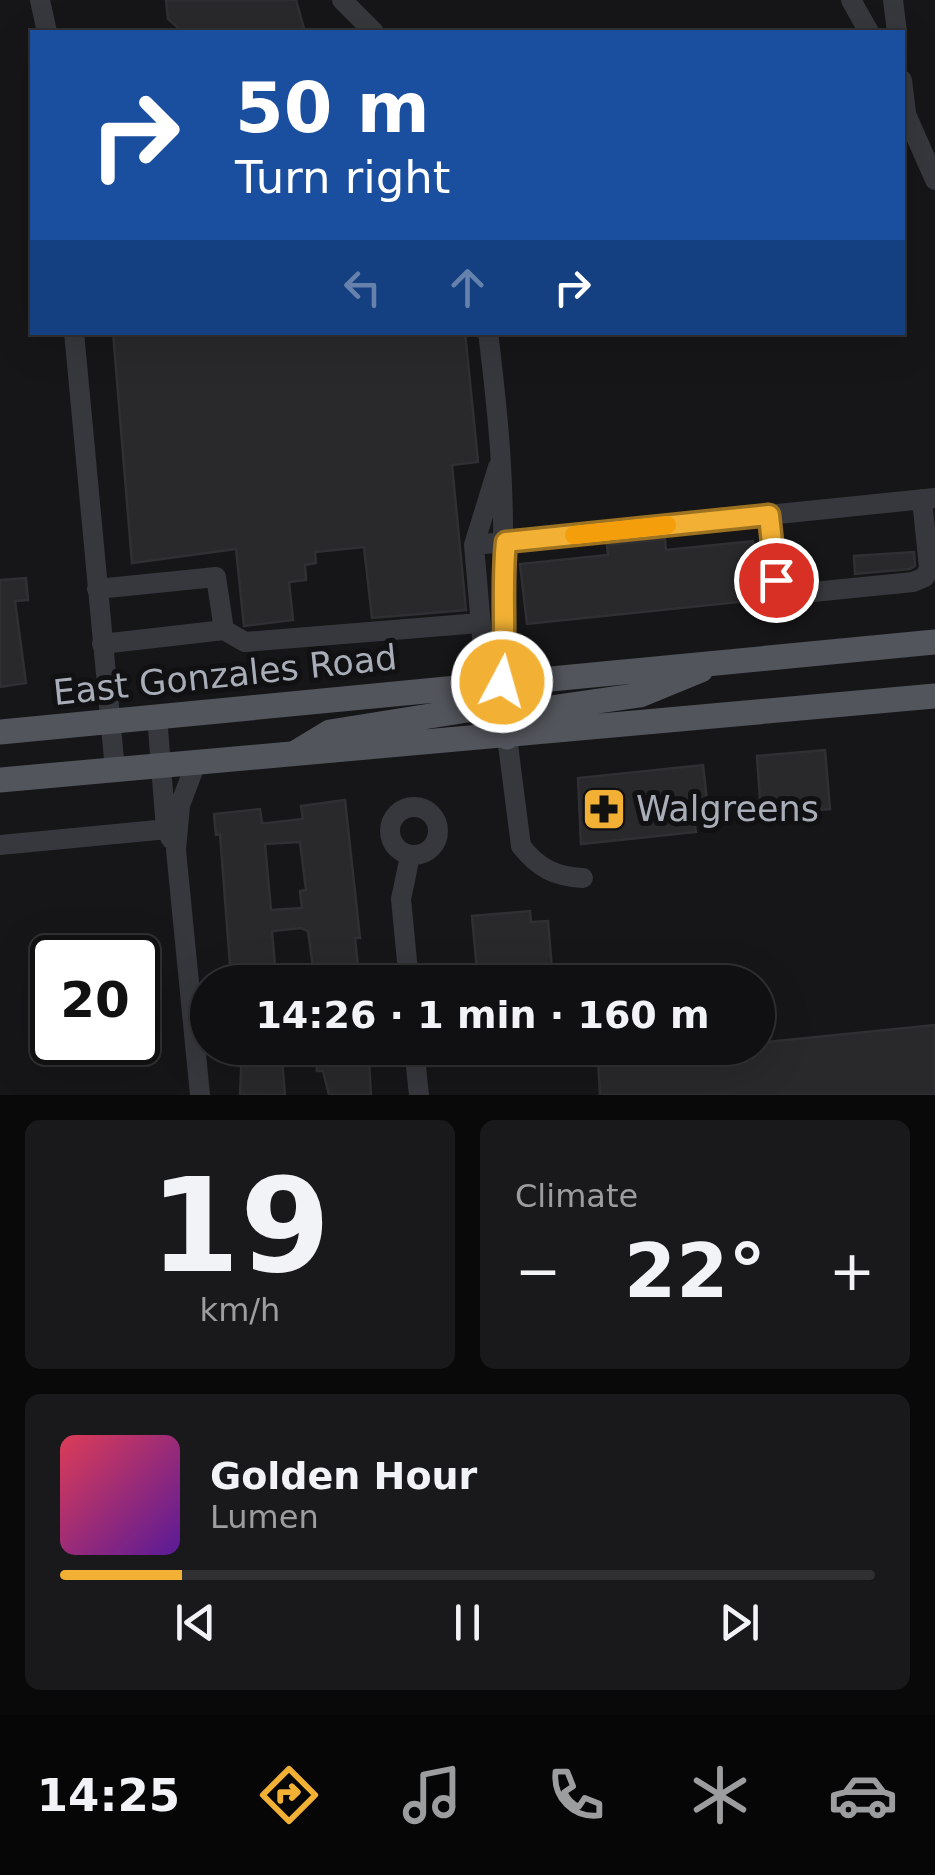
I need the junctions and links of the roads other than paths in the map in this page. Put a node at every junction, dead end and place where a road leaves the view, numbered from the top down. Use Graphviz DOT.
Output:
graph roads {
  1 [pos="40,0"];
  2 [pos="342,0"];
  3 [pos="851,0"];
  4 [pos="893,0"];
  5 [pos="47,30"];
  6 [pos="372,30"];
  7 [pos="868,30"];
  8 [pos="897,30"];
  9 [pos="905,111"];
  10 [pos="935,180"];
  11 [pos="74,335"];
  12 [pos="488,335"];
  13 [pos="498,466"];
  14 [pos="929,498"];
  15 [pos="769,515"];
  16 [pos="506,542"];
  17 [pos="474,546"];
  18 [pos="97,589"];
  19 [pos="480,623"];
  20 [pos="224,630"];
  21 [pos="935,642"];
  22 [pos="102,644"];
  23 [pos="718,662"];
  24 [pos="493,683"];
  25 [pos="935,696"];
  26 [pos="157,716"];
  27 [pos="110,721"];
  28 [pos="0,732"];
  29 [pos="507,737"];
  30 [pos="293,754"];
  31 [pos="196,763"];
  32 [pos="160,766"];
  33 [pos="115,770"];
  34 [pos="0,780"];
  35 [pos="172,828"];
  36 [pos="0,846"];
  37 [pos="410,856"];
  38 [pos="583,878"];
  39 [pos="407,965"];
  40 [pos="416,1065"];
  41 [pos="200,1095"];
  42 [pos="419,1095"];
  1 -- 5 [label="street"];
  2 -- 6 [label="street"];
  3 -- 7 [label="street"];
  4 -- 8 [label="street"];
  9 -- 10 [label="street"];
  11 -- 18 [label="street"];
  12 -- 13 [label="street"];
  13 -- 16 [label="street"];
  13 -- 17 [label="street"];
  14 -- 15 [label="street"];
  14 -- 15 [label="street"];
  15 -- 16 [label="street"];
  16 -- 17 [label="street"];
  16 -- 24 [label="street"];
  17 -- 19 [label="street"];
  18 -- 20 [label="street"];
  18 -- 22 [label="street"];
  19 -- 20 [label="street"];
  19 -- 24 [label="street"];
  20 -- 22 [label="street"];
  21 -- 23 [label="main road, East Gonzales Road"];
  22 -- 27 [label="street"];
  23 -- 24 [label="main road, East Gonzales Road"];
  23 -- 29 [label="main road"];
  24 -- 26 [label="main road, East Gonzales Road"];
  24 -- 30 [label="main road"];
  25 -- 29 [label="main road"];
  26 -- 27 [label="main road, East Gonzales Road"];
  26 -- 32 [label="street"];
  27 -- 28 [label="main road, East Gonzales Road"];
  27 -- 33 [label="street"];
  29 -- 30 [label="main road"];
  29 -- 38 [label="street"];
  30 -- 31 [label="main road"];
  31 -- 32 [label="main road"];
  31 -- 35 [label="street"];
  32 -- 33 [label="main road"];
  32 -- 35 [label="street"];
  33 -- 34 [label="main road"];
  35 -- 36 [label="street"];
  35 -- 41 [label="street"];
  37 -- 39 [label="street"];
  40 -- 42 [label="street"];
}
